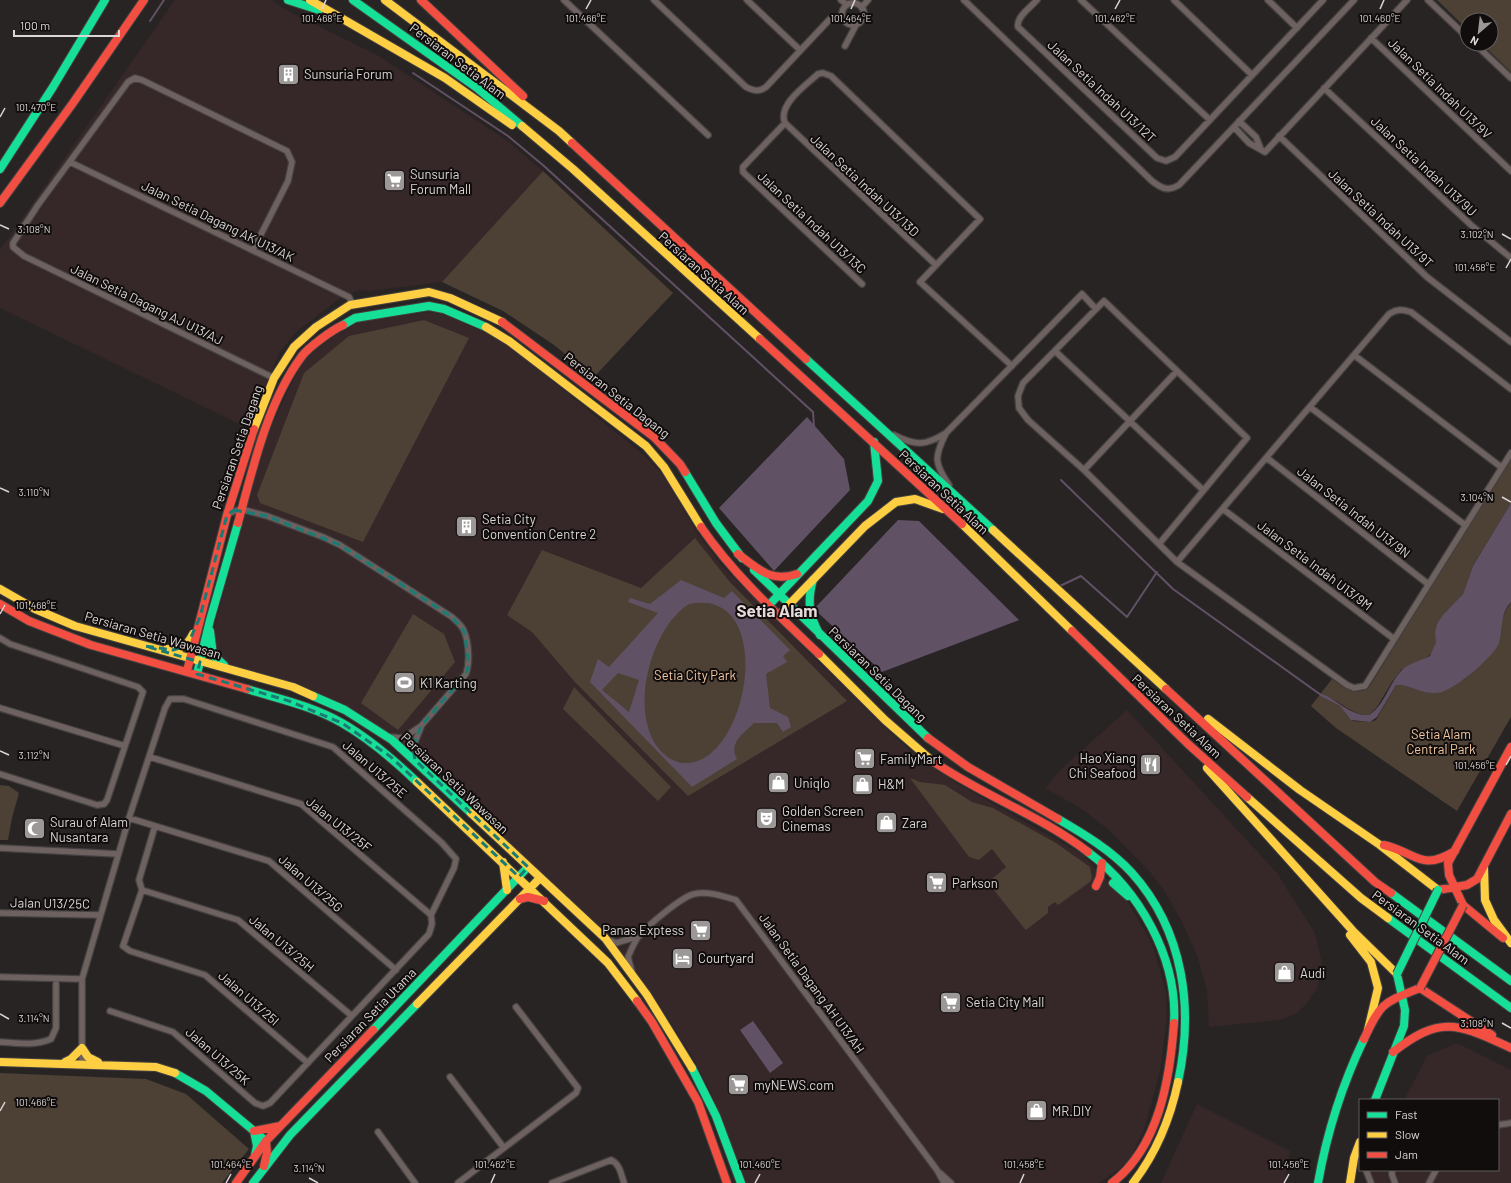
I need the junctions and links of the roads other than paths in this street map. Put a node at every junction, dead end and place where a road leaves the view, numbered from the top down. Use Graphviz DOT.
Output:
graph roads {
  1 [pos="105,0"];
  2 [pos="144,0"];
  3 [pos="288,0"];
  4 [pos="310,0"];
  5 [pos="353,0"];
  6 [pos="385,0"];
  7 [pos="421,0"];
  8 [pos="564,0"];
  9 [pos="654,0"];
  10 [pos="747,0"];
  11 [pos="841,0"];
  12 [pos="868,0"];
  13 [pos="964,0"];
  14 [pos="1037,0"];
  15 [pos="1081,0"];
  16 [pos="1174,0"];
  17 [pos="1268,0"];
  18 [pos="1323,0"];
  19 [pos="1354,0"];
  20 [pos="1407,0"];
  21 [pos="1428,0"];
  22 [pos="846,5"];
  23 [pos="862,7"];
  24 [pos="334,15"];
  25 [pos="842,16"];
  26 [pos="856,26"];
  27 [pos="1297,28"];
  28 [pos="1459,29"];
  29 [pos="1371,38"];
  30 [pos="845,46"];
  31 [pos="800,50"];
  32 [pos="1483,52"];
  33 [pos="1252,75"];
  34 [pos="1511,78"];
  35 [pos="1324,88"];
  36 [pos="1210,120"];
  37 [pos="784,121"];
  38 [pos="1239,121"];
  39 [pos="1234,127"];
  40 [pos="559,131"];
  41 [pos="708,135"];
  42 [pos="1279,136"];
  43 [pos="1260,148"];
  44 [pos="70,162"];
  45 [pos="0,169"];
  46 [pos="573,169"];
  47 [pos="1511,171"];
  48 [pos="0,203"];
  49 [pos="253,250"];
  50 [pos="1511,258"];
  51 [pos="936,265"];
  52 [pos="862,284"];
  53 [pos="353,304"];
  54 [pos="1096,309"];
  55 [pos="1511,342"];
  56 [pos="1056,351"];
  57 [pos="1354,355"];
  58 [pos="1012,366"];
  59 [pos="1177,371"];
  60 [pos="274,378"];
  61 [pos="1511,389"];
  62 [pos="1310,407"];
  63 [pos="1130,421"];
  64 [pos="881,428"];
  65 [pos="946,433"];
  66 [pos="874,442"];
  67 [pos="1511,453"];
  68 [pos="1267,458"];
  69 [pos="1501,467"];
  70 [pos="1084,470"];
  71 [pos="1203,490"];
  72 [pos="233,495"];
  73 [pos="959,499"];
  74 [pos="241,509"];
  75 [pos="1223,509"];
  76 [pos="948,510"];
  77 [pos="227,514"];
  78 [pos="1464,525"];
  79 [pos="1159,544"];
  80 [pos="738,554"];
  81 [pos="1177,562"];
  82 [pos="801,572"];
  83 [pos="813,578"];
  84 [pos="1428,584"];
  85 [pos="0,589"];
  86 [pos="779,595"];
  87 [pos="0,604"];
  88 [pos="789,604"];
  89 [pos="769,605"];
  90 [pos="778,615"];
  91 [pos="200,617"];
  92 [pos="210,620"];
  93 [pos="820,635"];
  94 [pos="0,638"];
  95 [pos="1394,639"];
  96 [pos="145,646"];
  97 [pos="191,659"];
  98 [pos="200,662"];
  99 [pos="233,670"];
  100 [pos="187,671"];
  101 [pos="197,674"];
  102 [pos="1158,682"];
  103 [pos="0,708"];
  104 [pos="421,726"];
  105 [pos="387,737"];
  106 [pos="1188,744"];
  107 [pos="125,746"];
  108 [pos="1511,747"];
  109 [pos="150,757"];
  110 [pos="415,760"];
  111 [pos="0,774"];
  112 [pos="1511,814"];
  113 [pos="129,818"];
  114 [pos="154,826"];
  115 [pos="1380,845"];
  116 [pos="0,848"];
  117 [pos="1455,851"];
  118 [pos="118,854"];
  119 [pos="503,862"];
  120 [pos="1102,863"];
  121 [pos="528,867"];
  122 [pos="1484,867"];
  123 [pos="519,877"];
  124 [pos="540,878"];
  125 [pos="1113,883"];
  126 [pos="1309,883"];
  127 [pos="1096,886"];
  128 [pos="1456,886"];
  129 [pos="530,888"];
  130 [pos="142,890"];
  131 [pos="506,890"];
  132 [pos="1438,890"];
  133 [pos="520,899"];
  134 [pos="545,901"];
  135 [pos="1137,902"];
  136 [pos="1463,906"];
  137 [pos="0,913"];
  138 [pos="100,915"];
  139 [pos="431,915"];
  140 [pos="639,936"];
  141 [pos="605,938"];
  142 [pos="1511,944"];
  143 [pos="396,970"];
  144 [pos="633,974"];
  145 [pos="1397,974"];
  146 [pos="0,977"];
  147 [pos="56,979"];
  148 [pos="82,979"];
  149 [pos="1511,981"];
  150 [pos="1420,988"];
  151 [pos="1401,995"];
  152 [pos="516,1007"];
  153 [pos="1511,1008"];
  154 [pos="110,1011"];
  155 [pos="352,1016"];
  156 [pos="1368,1030"];
  157 [pos="0,1042"];
  158 [pos="1511,1047"];
  159 [pos="82,1048"];
  160 [pos="1393,1052"];
  161 [pos="0,1062"];
  162 [pos="64,1063"];
  163 [pos="82,1063"];
  164 [pos="308,1063"];
  165 [pos="103,1064"];
  166 [pos="450,1077"];
  167 [pos="1375,1099"];
  168 [pos="1511,1123"];
  169 [pos="280,1126"];
  170 [pos="1499,1126"];
  171 [pos="254,1131"];
  172 [pos="378,1132"];
  173 [pos="290,1135"];
  174 [pos="266,1141"];
  175 [pos="1359,1145"];
  176 [pos="504,1148"];
  177 [pos="255,1156"];
  178 [pos="263,1168"];
  179 [pos="937,1170"];
  180 [pos="1366,1171"];
  181 [pos="1392,1171"];
  182 [pos="1435,1171"];
  183 [pos="236,1183"];
  184 [pos="252,1183"];
  185 [pos="415,1183"];
  186 [pos="458,1183"];
  187 [pos="552,1183"];
  188 [pos="624,1183"];
  189 [pos="727,1183"];
  190 [pos="741,1183"];
  191 [pos="944,1183"];
  192 [pos="951,1183"];
  193 [pos="1112,1183"];
  194 [pos="1133,1183"];
  195 [pos="1318,1183"];
  196 [pos="1350,1183"];
  197 [pos="1370,1183"];
  198 [pos="1395,1183"];
  199 [pos="1428,1183"];
  1 -- 45 [label="main road"];
  2 -- 48 [label="main road"];
  3 -- 24 [label="main road"];
  4 -- 24 [label="main road"];
  5 -- 46 [label="main road, Persiaran Setia Alam"];
  6 -- 40 [label="main road, Persiaran Setia Alam"];
  7 -- 40 [label="main road"];
  8 -- 41 [label="street"];
  9 -- 31 [label="street"];
  10 -- 31 [label="street"];
  11 -- 22 [label="street"];
  12 -- 23 [label="street"];
  13 -- 39 [label="street"];
  14 -- 36 [label="street, Jalan Setia Indah U13/12T"];
  15 -- 36 [label="street"];
  16 -- 33 [label="street"];
  17 -- 27 [label="street"];
  18 -- 27 [label="street"];
  19 -- 38 [label="street"];
  20 -- 29 [label="street"];
  21 -- 28 [label="street"];
  22 -- 23 [label="street"];
  22 -- 25 [label="street"];
  23 -- 26 [label="street"];
  24 -- 46 [label="main road"];
  25 -- 26 [label="street"];
  25 -- 31 [label="street"];
  26 -- 30 [label="street"];
  27 -- 33 [label="street"];
  29 -- 35 [label="street"];
  29 -- 47 [label="street, Jalan Setia Indah U13/9V"];
  32 -- 34 [label="street"];
  33 -- 36 [label="street"];
  35 -- 42 [label="street"];
  35 -- 50 [label="street, Jalan Setia Indah U13/9U"];
  37 -- 51 [label="street, Jalan Setia Indah U13/13D"];
  37 -- 51 [label="street, Jalan Setia Indah U13/13C"];
  37 -- 52 [label="street, Jalan Setia Indah U13/13C"];
  38 -- 39 [label="street"];
  38 -- 43 [label="street"];
  39 -- 43 [label="street"];
  40 -- 64 [label="main road, Persiaran Setia Alam"];
  42 -- 43 [label="street"];
  42 -- 55 [label="street, Jalan Setia Indah U13/9T"];
  44 -- 49 [label="street, Jalan Setia Dagang AK U13/AK"];
  44 -- 49 [label="street"];
  44 -- 60 [label="street, Jalan Setia Dagang AJ U13/AJ"];
  46 -- 66 [label="main road, Persiaran Setia Alam"];
  49 -- 53 [label="street, Jalan Setia Dagang AK U13/AK"];
  51 -- 58 [label="street"];
  53 -- 60 [label="main road, Persiaran Setia Dagang"];
  53 -- 80 [label="main road, Persiaran Setia Dagang"];
  54 -- 56 [label="street"];
  54 -- 58 [label="street"];
  54 -- 59 [label="street"];
  56 -- 63 [label="street"];
  56 -- 70 [label="street"];
  57 -- 61 [label="street"];
  57 -- 62 [label="street"];
  57 -- 69 [label="street"];
  58 -- 65 [label="street"];
  59 -- 63 [label="street"];
  59 -- 71 [label="street"];
  60 -- 72 [label="main road, Persiaran Setia Dagang"];
  62 -- 68 [label="street"];
  62 -- 78 [label="street"];
  63 -- 70 [label="street"];
  63 -- 71 [label="street"];
  64 -- 65 [label="street"];
  64 -- 73 [label="main road, Persiaran Setia Alam"];
  65 -- 73 [label="street"];
  66 -- 76 [label="main road, Persiaran Setia Alam"];
  66 -- 82 [label="main road"];
  67 -- 69 [label="street"];
  68 -- 75 [label="street"];
  68 -- 84 [label="street, Jalan Setia Indah U13/9N"];
  69 -- 78 [label="street"];
  70 -- 79 [label="street"];
  71 -- 79 [label="street"];
  72 -- 74 [label="street"];
  72 -- 77 [label="main road, Persiaran Setia Dagang"];
  73 -- 102 [label="main road, Persiaran Setia Alam"];
  74 -- 77 [label="street"];
  74 -- 89 [label="main road, Persiaran Setia Dagang"];
  74 -- 92 [label="main road, Persiaran Setia Dagang"];
  74 -- 104 [label="street"];
  75 -- 81 [label="street"];
  75 -- 95 [label="street, Jalan Setia Indah U13/9M"];
  76 -- 83 [label="main road"];
  76 -- 106 [label="main road, Persiaran Setia Alam"];
  77 -- 91 [label="main road, Persiaran Setia Dagang"];
  78 -- 84 [label="street"];
  79 -- 81 [label="street"];
  80 -- 82 [label="main road"];
  80 -- 86 [label="main road, Persiaran Setia Dagang"];
  81 -- 95 [label="street"];
  82 -- 86 [label="main road"];
  83 -- 88 [label="main road"];
  83 -- 93 [label="main road"];
  84 -- 95 [label="street"];
  85 -- 96 [label="main road, Persiaran Setia Wawasan"];
  86 -- 88 [label="main road, Persiaran Setia Dagang"];
  86 -- 89 [label="main road"];
  87 -- 100 [label="main road, Persiaran Setia Wawasan"];
  88 -- 90 [label="main road"];
  88 -- 93 [label="main road, Persiaran Setia Dagang"];
  89 -- 90 [label="main road, Persiaran Setia Dagang"];
  90 -- 120 [label="main road, Persiaran Setia Dagang"];
  91 -- 96 [label="main road"];
  91 -- 97 [label="main road, Persiaran Setia Dagang"];
  92 -- 98 [label="main road, Persiaran Setia Dagang"];
  92 -- 99 [label="main road"];
  93 -- 194 [label="main road, Persiaran Setia Dagang"];
  94 -- 107 [label="street"];
  96 -- 97 [label="main road, Persiaran Setia Wawasan"];
  97 -- 98 [label="main road, Persiaran Setia Wawasan"];
  97 -- 100 [label="main road, Persiaran Setia Dagang"];
  98 -- 99 [label="main road, Persiaran Setia Wawasan"];
  98 -- 101 [label="main road, Persiaran Setia Dagang"];
  99 -- 105 [label="main road, Persiaran Setia Wawasan"];
  100 -- 101 [label="main road, Persiaran Setia Wawasan"];
  101 -- 119 [label="main road, Persiaran Setia Wawasan"];
  102 -- 115 [label="main road"];
  102 -- 149 [label="main road, Persiaran Setia Alam"];
  103 -- 107 [label="street"];
  104 -- 105 [label="street"];
  104 -- 110 [label="street"];
  105 -- 110 [label="main road, Persiaran Setia Wawasan"];
  106 -- 126 [label="main road"];
  106 -- 153 [label="main road, Persiaran Setia Alam"];
  107 -- 111 [label="street"];
  108 -- 117 [label="main road"];
  109 -- 113 [label="street"];
  109 -- 139 [label="street, Jalan U13/25F"];
  109 -- 139 [label="street, Jalan U13/25E"];
  110 -- 121 [label="main road, Persiaran Setia Wawasan"];
  112 -- 122 [label="main road"];
  113 -- 114 [label="street, Jalan U13/25G"];
  113 -- 118 [label="street"];
  114 -- 130 [label="street"];
  114 -- 143 [label="street, Jalan U13/25G"];
  115 -- 117 [label="main road"];
  115 -- 132 [label="main road"];
  116 -- 118 [label="street"];
  117 -- 128 [label="main road"];
  118 -- 138 [label="street"];
  119 -- 123 [label="main road, Persiaran Setia Wawasan"];
  119 -- 131 [label="main road"];
  120 -- 127 [label="main road"];
  120 -- 135 [label="main road, Persiaran Setia Dagang"];
  121 -- 123 [label="main road, Persiaran Setia Utama"];
  121 -- 124 [label="main road, Persiaran Setia Wawasan"];
  122 -- 128 [label="main road"];
  122 -- 142 [label="main road"];
  123 -- 129 [label="main road, Persiaran Setia Wawasan"];
  123 -- 131 [label="main road, Persiaran Setia Utama"];
  124 -- 129 [label="main road, Persiaran Setia Utama"];
  124 -- 141 [label="main road, Persiaran Setia Wawasan"];
  125 -- 135 [label="main road"];
  126 -- 145 [label="main road"];
  126 -- 156 [label="main road"];
  128 -- 132 [label="main road"];
  128 -- 136 [label="main road"];
  129 -- 133 [label="main road, Persiaran Setia Utama"];
  129 -- 134 [label="main road, Persiaran Setia Wawasan"];
  130 -- 155 [label="street, Jalan U13/25H"];
  130 -- 164 [label="street, Jalan U13/25I"];
  131 -- 169 [label="main road, Persiaran Setia Utama"];
  132 -- 145 [label="main road, bridge"];
  133 -- 134 [label="main road"];
  133 -- 173 [label="main road, Persiaran Setia Utama"];
  134 -- 189 [label="main road, Persiaran Setia Wawasan"];
  135 -- 193 [label="main road, Persiaran Setia Dagang"];
  136 -- 142 [label="main road"];
  136 -- 150 [label="main road, bridge"];
  137 -- 138 [label="street, Jalan U13/25C"];
  138 -- 148 [label="street"];
  139 -- 143 [label="street"];
  140 -- 141 [label="street, Jalan Setia Dagang AH U13/AH"];
  140 -- 144 [label="street, Jalan Setia Dagang AH U13/AH"];
  140 -- 179 [label="street, Jalan Setia Dagang AH U13/AH"];
  141 -- 144 [label="main road, Persiaran Setia Wawasan"];
  143 -- 155 [label="street"];
  144 -- 190 [label="main road, Persiaran Setia Wawasan"];
  145 -- 151 [label="main road"];
  146 -- 147 [label="street"];
  147 -- 148 [label="street"];
  147 -- 157 [label="street"];
  148 -- 159 [label="street"];
  150 -- 151 [label="main road"];
  150 -- 158 [label="main road"];
  151 -- 156 [label="main road"];
  151 -- 160 [label="main road"];
  152 -- 176 [label="street"];
  154 -- 164 [label="street, Jalan U13/25K"];
  155 -- 164 [label="street"];
  156 -- 195 [label="main road"];
  158 -- 160 [label="main road"];
  159 -- 162 [label="main road"];
  159 -- 163 [label="street"];
  159 -- 165 [label="main road"];
  160 -- 167 [label="main road"];
  161 -- 162 [label="main road"];
  162 -- 163 [label="main road"];
  163 -- 165 [label="main road"];
  165 -- 171 [label="main road"];
  166 -- 176 [label="street"];
  168 -- 170 [label="street"];
  169 -- 171 [label="main road"];
  169 -- 174 [label="main road, Persiaran Setia Utama"];
  171 -- 174 [label="main road"];
  171 -- 177 [label="main road"];
  172 -- 185 [label="street"];
  173 -- 174 [label="main road"];
  173 -- 178 [label="main road, Persiaran Setia Utama"];
  174 -- 177 [label="main road, Persiaran Setia Utama"];
  174 -- 178 [label="main road"];
  175 -- 196 [label="main road"];
  176 -- 186 [label="street"];
  177 -- 183 [label="main road, Persiaran Setia Utama"];
  178 -- 184 [label="main road, Persiaran Setia Utama"];
  179 -- 191 [label="street, Jalan Setia Dagang AH U13/AH"];
  179 -- 192 [label="street, Jalan Setia Dagang AH U13/AH"];
  180 -- 197 [label="street"];
  181 -- 198 [label="street"];
  182 -- 199 [label="street"];
  187 -- 188 [label="street"];
}
